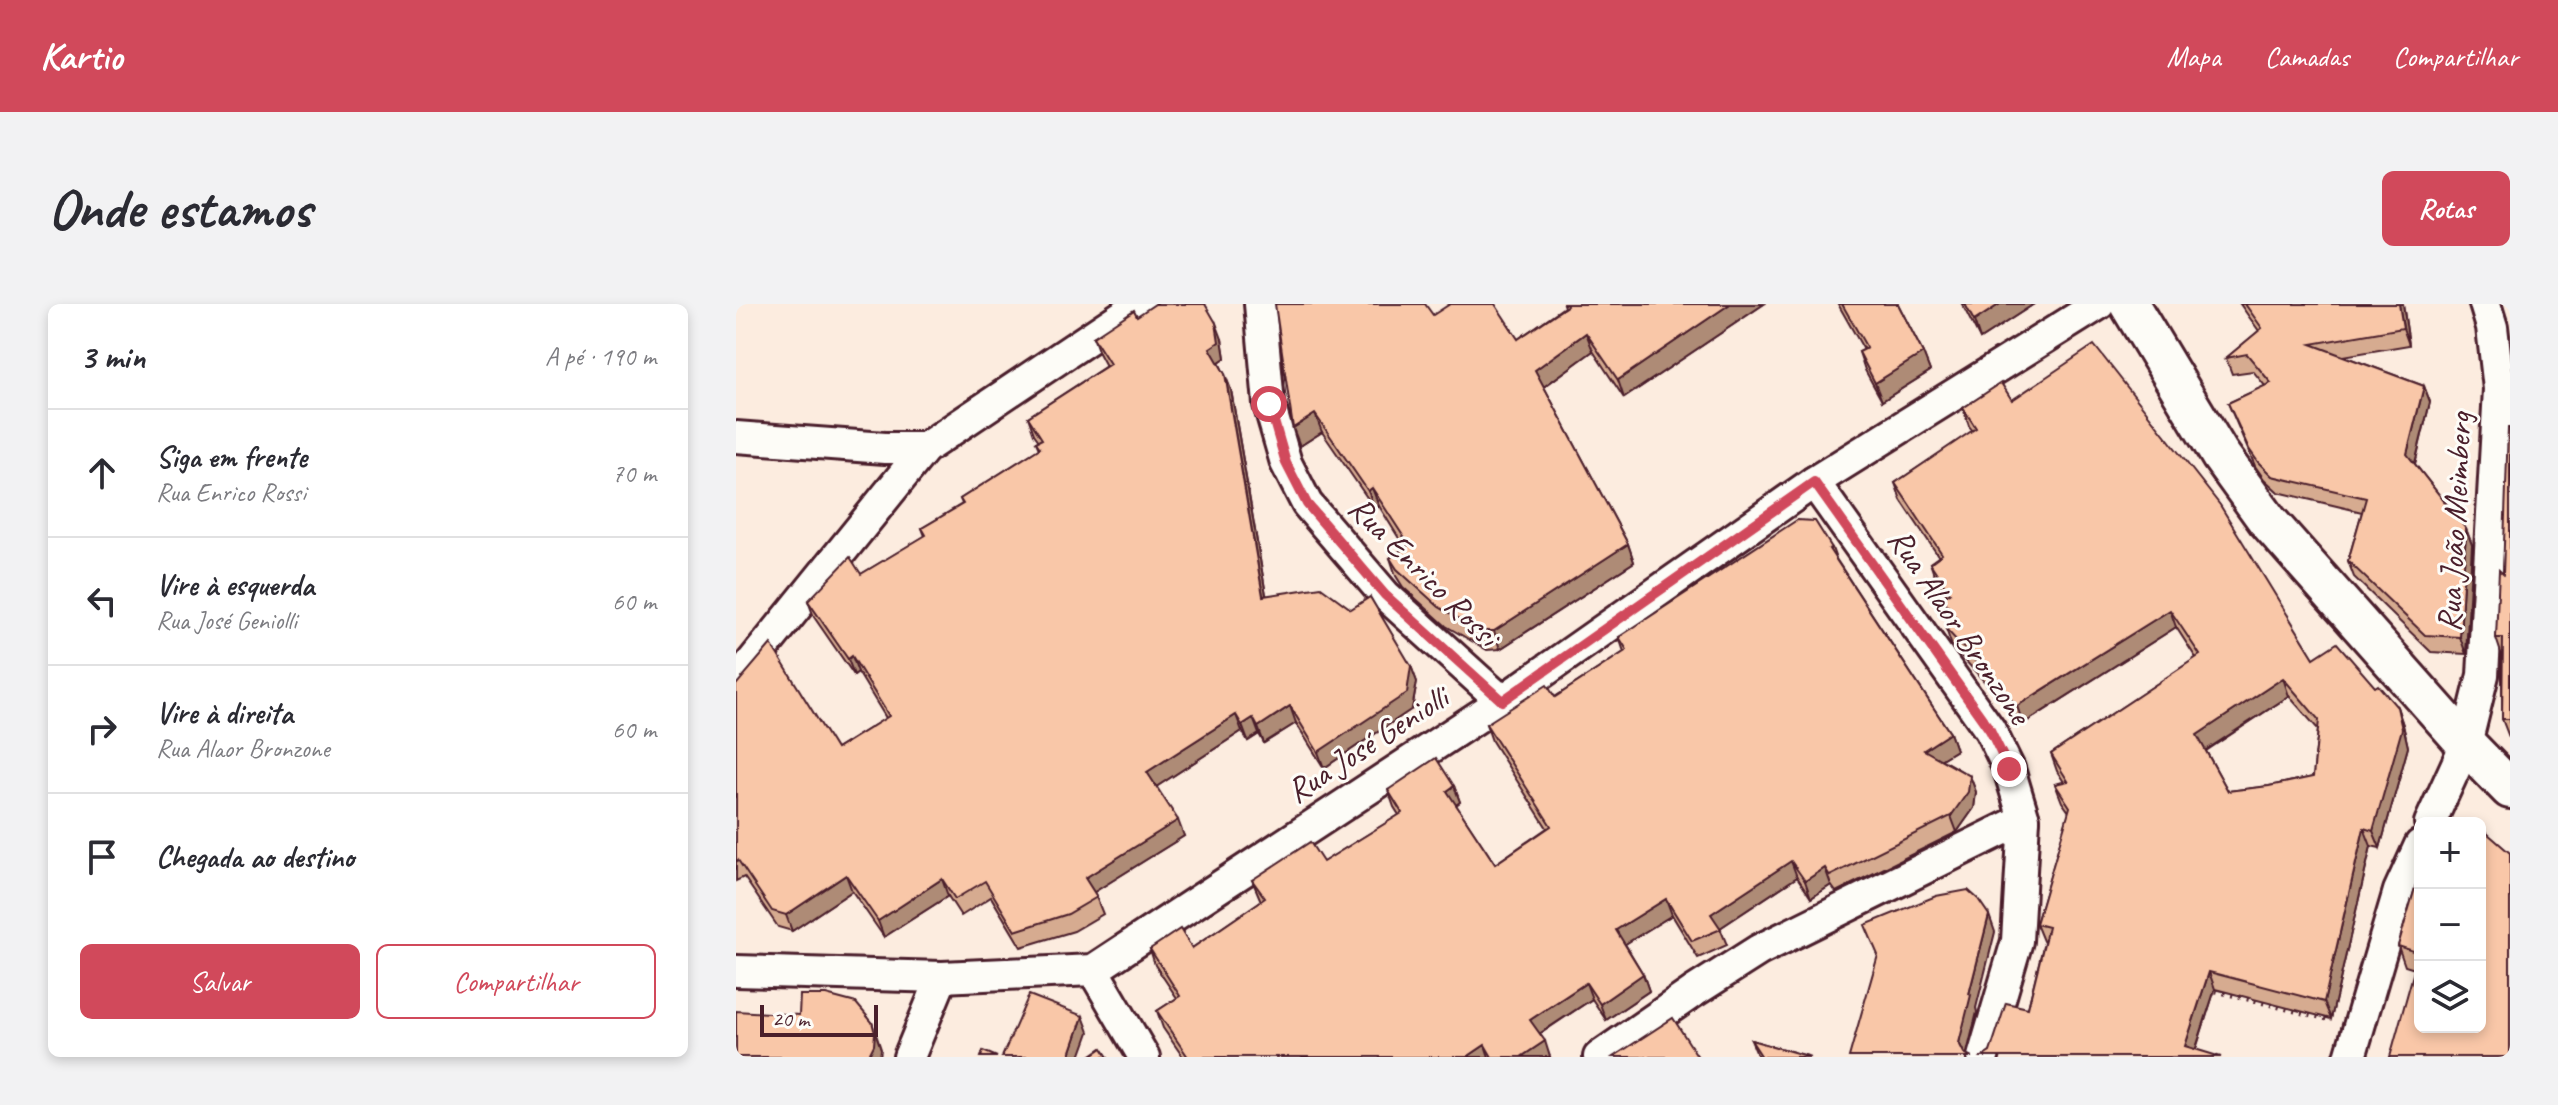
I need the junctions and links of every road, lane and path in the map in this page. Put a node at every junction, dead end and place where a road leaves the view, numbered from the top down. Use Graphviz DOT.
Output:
graph roads {
  1 [pos="1140,304"];
  2 [pos="1260,304"];
  3 [pos="2099,304"];
  4 [pos="2129,304"];
  5 [pos="2485,304"];
  6 [pos="736,437"];
  7 [pos="925,448"];
  8 [pos="1814,482"];
  9 [pos="736,682"];
  10 [pos="1502,701"];
  11 [pos="2466,744"];
  12 [pos="2510,789"];
  13 [pos="2433,817"];
  14 [pos="2024,819"];
  15 [pos="2414,858"];
  16 [pos="1093,970"];
  17 [pos="736,971"];
  18 [pos="942,977"];
  19 [pos="2196,986"];
  20 [pos="2359,1027"];
  21 [pos="909,1057"];
  22 [pos="1144,1057"];
  23 [pos="1599,1057"];
  24 [pos="1983,1057"];
  25 [pos="2350,1057"];
  1 -- 7 [label="street"];
  2 -- 10 [label="street, Rua Enrico Rossi"];
  3 -- 8 [label="street, Rua José Geniolli"];
  4 -- 11 [label="street"];
  5 -- 11 [label="street, Rua João Meimberg"];
  6 -- 7 [label="street"];
  7 -- 9 [label="street"];
  8 -- 10 [label="street, Rua José Geniolli"];
  8 -- 14 [label="street, Rua Alaor Bronzone"];
  10 -- 16 [label="street, Rua José Geniolli"];
  11 -- 12 [label="street"];
  11 -- 13 [label="street, Rua João Meimberg"];
  14 -- 23 [label="street"];
  14 -- 24 [label="street, Rua Alaor Bronzone"];
  15 -- 20 [label="street"];
  16 -- 18 [label="street"];
  16 -- 22 [label="street"];
  17 -- 18 [label="street"];
  18 -- 21 [label="street"];
  19 -- 20 [label="path"];
  20 -- 25 [label="street"];
}
